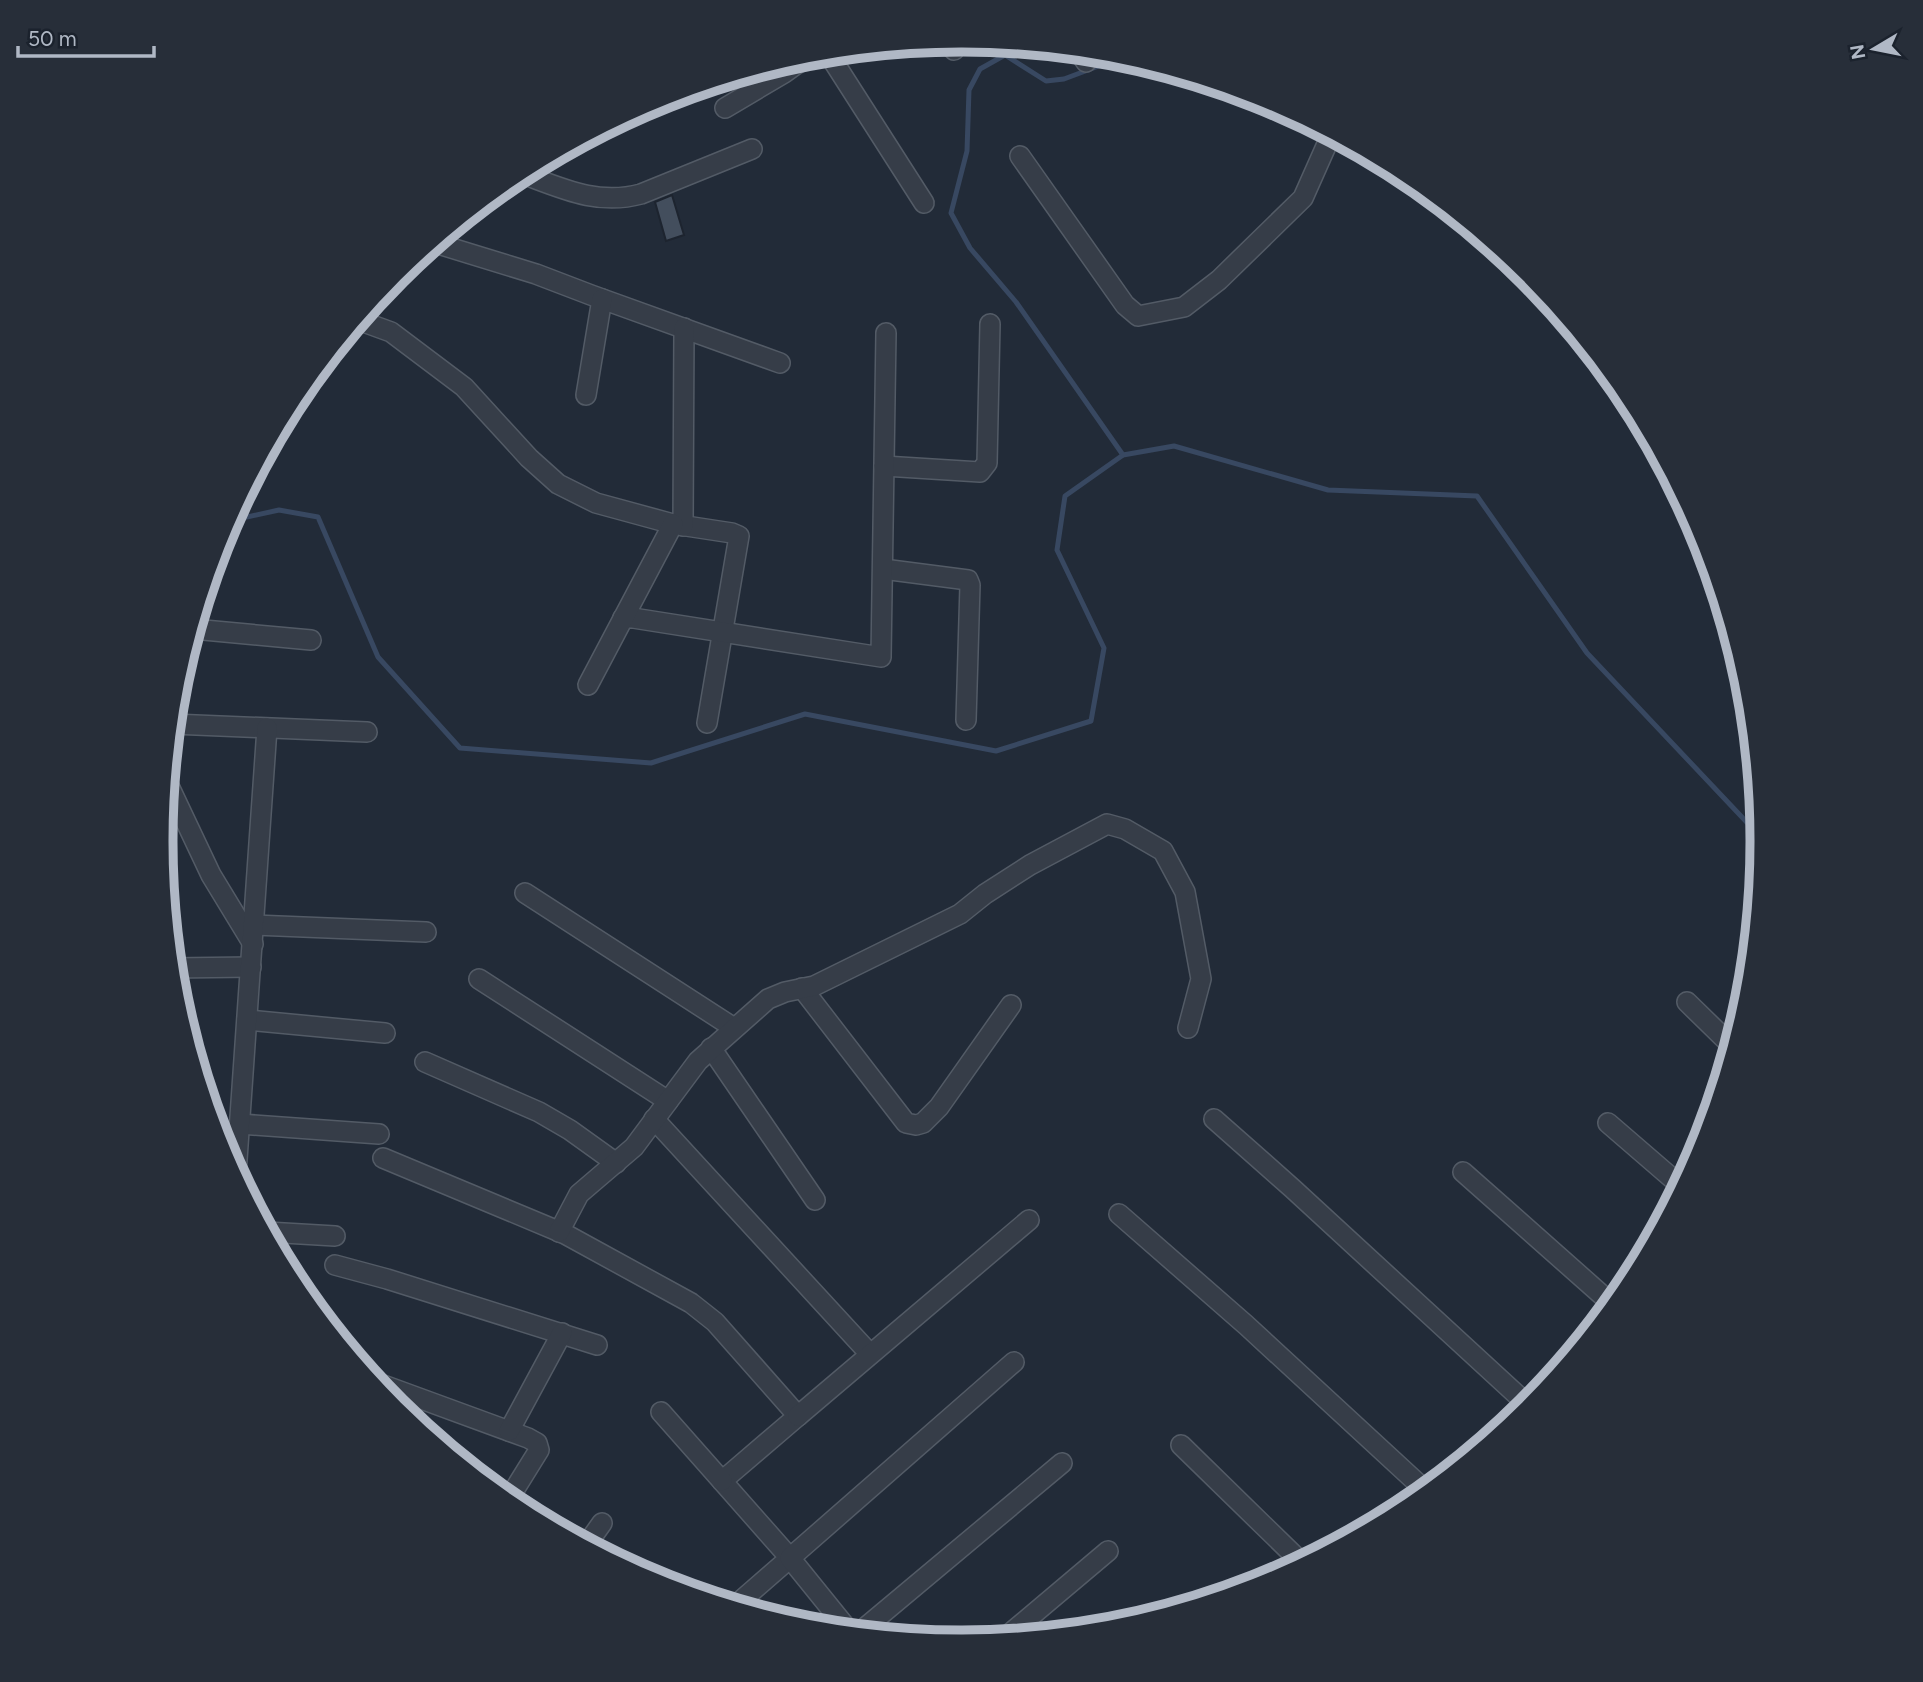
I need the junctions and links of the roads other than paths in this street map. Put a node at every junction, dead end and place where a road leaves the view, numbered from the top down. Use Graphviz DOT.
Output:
graph roads {
  1 [pos="835,63"];
  2 [pos="784,73"];
  3 [pos="725,108"];
  4 [pos="1327,143"];
  5 [pos="752,149"];
  6 [pos="1020,156"];
  7 [pos="534,178"];
  8 [pos="924,203"];
  9 [pos="444,246"];
  10 [pos="602,299"];
  11 [pos="367,323"];
  12 [pos="990,324"];
  13 [pos="684,328"];
  14 [pos="886,333"];
  15 [pos="780,363"];
  16 [pos="586,395"];
  17 [pos="884,466"];
  18 [pos="678,525"];
  19 [pos="883,569"];
  20 [pos="623,618"];
  21 [pos="202,630"];
  22 [pos="722,633"];
  23 [pos="311,640"];
  24 [pos="587,685"];
  25 [pos="966,720"];
  26 [pos="707,723"];
  27 [pos="182,724"];
  28 [pos="267,728"];
  29 [pos="367,732"];
  30 [pos="175,798"];
  31 [pos="525,893"];
  32 [pos="426,932"];
  33 [pos="253,935"];
  34 [pos="251,967"];
  35 [pos="184,968"];
  36 [pos="479,979"];
  37 [pos="802,988"];
  38 [pos="1687,1002"];
  39 [pos="1011,1004"];
  40 [pos="247,1020"];
  41 [pos="734,1028"];
  42 [pos="1188,1028"];
  43 [pos="385,1033"];
  44 [pos="1725,1039"];
  45 [pos="711,1048"];
  46 [pos="425,1062"];
  47 [pos="668,1101"];
  48 [pos="654,1119"];
  49 [pos="1214,1119"];
  50 [pos="1608,1123"];
  51 [pos="240,1124"];
  52 [pos="379,1134"];
  53 [pos="238,1153"];
  54 [pos="383,1158"];
  55 [pos="616,1163"];
  56 [pos="1462,1172"];
  57 [pos="1674,1180"];
  58 [pos="816,1199"];
  59 [pos="1119,1214"];
  60 [pos="1029,1220"];
  61 [pos="559,1232"];
  62 [pos="278,1233"];
  63 [pos="335,1236"];
  64 [pos="335,1265"];
  65 [pos="1604,1297"];
  66 [pos="562,1333"];
  67 [pos="597,1345"];
  68 [pos="870,1354"];
  69 [pos="1014,1362"];
  70 [pos="395,1389"];
  71 [pos="1520,1398"];
  72 [pos="662,1412"];
  73 [pos="798,1416"];
  74 [pos="509,1431"];
  75 [pos="1181,1445"];
  76 [pos="1062,1463"];
  77 [pos="722,1481"];
  78 [pos="1418,1484"];
  79 [pos="514,1490"];
  80 [pos="602,1523"];
  81 [pos="592,1537"];
  82 [pos="1108,1551"];
  83 [pos="1294,1555"];
  84 [pos="790,1558"];
  85 [pos="743,1599"];
  86 [pos="840,1620"];
  87 [pos="870,1624"];
  88 [pos="1017,1628"];
  1 -- 8 [label="street"];
  2 -- 3 [label="street"];
  4 -- 6 [label="street"];
  5 -- 7 [label="street"];
  9 -- 10 [label="street"];
  10 -- 13 [label="street"];
  10 -- 16 [label="street"];
  11 -- 18 [label="street"];
  12 -- 17 [label="street"];
  13 -- 15 [label="street"];
  13 -- 18 [label="street"];
  14 -- 17 [label="street"];
  17 -- 19 [label="street"];
  18 -- 20 [label="street"];
  18 -- 22 [label="street"];
  19 -- 22 [label="street"];
  19 -- 25 [label="street"];
  20 -- 22 [label="street"];
  20 -- 24 [label="street"];
  21 -- 23 [label="street"];
  22 -- 26 [label="street"];
  27 -- 28 [label="street"];
  28 -- 29 [label="street"];
  28 -- 33 [label="street"];
  30 -- 33 [label="street"];
  31 -- 41 [label="street"];
  32 -- 33 [label="street"];
  33 -- 34 [label="street"];
  34 -- 35 [label="street"];
  34 -- 40 [label="street"];
  36 -- 47 [label="street"];
  37 -- 39 [label="street"];
  37 -- 41 [label="street"];
  37 -- 42 [label="street"];
  38 -- 44 [label="street"];
  40 -- 43 [label="street"];
  40 -- 51 [label="street"];
  41 -- 45 [label="street"];
  45 -- 47 [label="street"];
  45 -- 58 [label="street"];
  46 -- 55 [label="street"];
  47 -- 48 [label="street"];
  48 -- 55 [label="street"];
  48 -- 68 [label="street"];
  49 -- 71 [label="street"];
  50 -- 57 [label="street"];
  51 -- 52 [label="street"];
  51 -- 53 [label="street"];
  54 -- 61 [label="street"];
  55 -- 61 [label="street"];
  56 -- 65 [label="street"];
  59 -- 78 [label="street"];
  60 -- 68 [label="street"];
  61 -- 73 [label="street"];
  62 -- 63 [label="street"];
  64 -- 66 [label="street"];
  66 -- 67 [label="street"];
  66 -- 74 [label="street"];
  68 -- 73 [label="street"];
  69 -- 84 [label="street"];
  70 -- 74 [label="street"];
  72 -- 77 [label="street"];
  73 -- 77 [label="street"];
  74 -- 79 [label="street"];
  75 -- 83 [label="street"];
  76 -- 87 [label="street"];
  77 -- 84 [label="street"];
  80 -- 81 [label="street"];
  82 -- 88 [label="street"];
  84 -- 85 [label="street"];
  84 -- 86 [label="street"];
}
